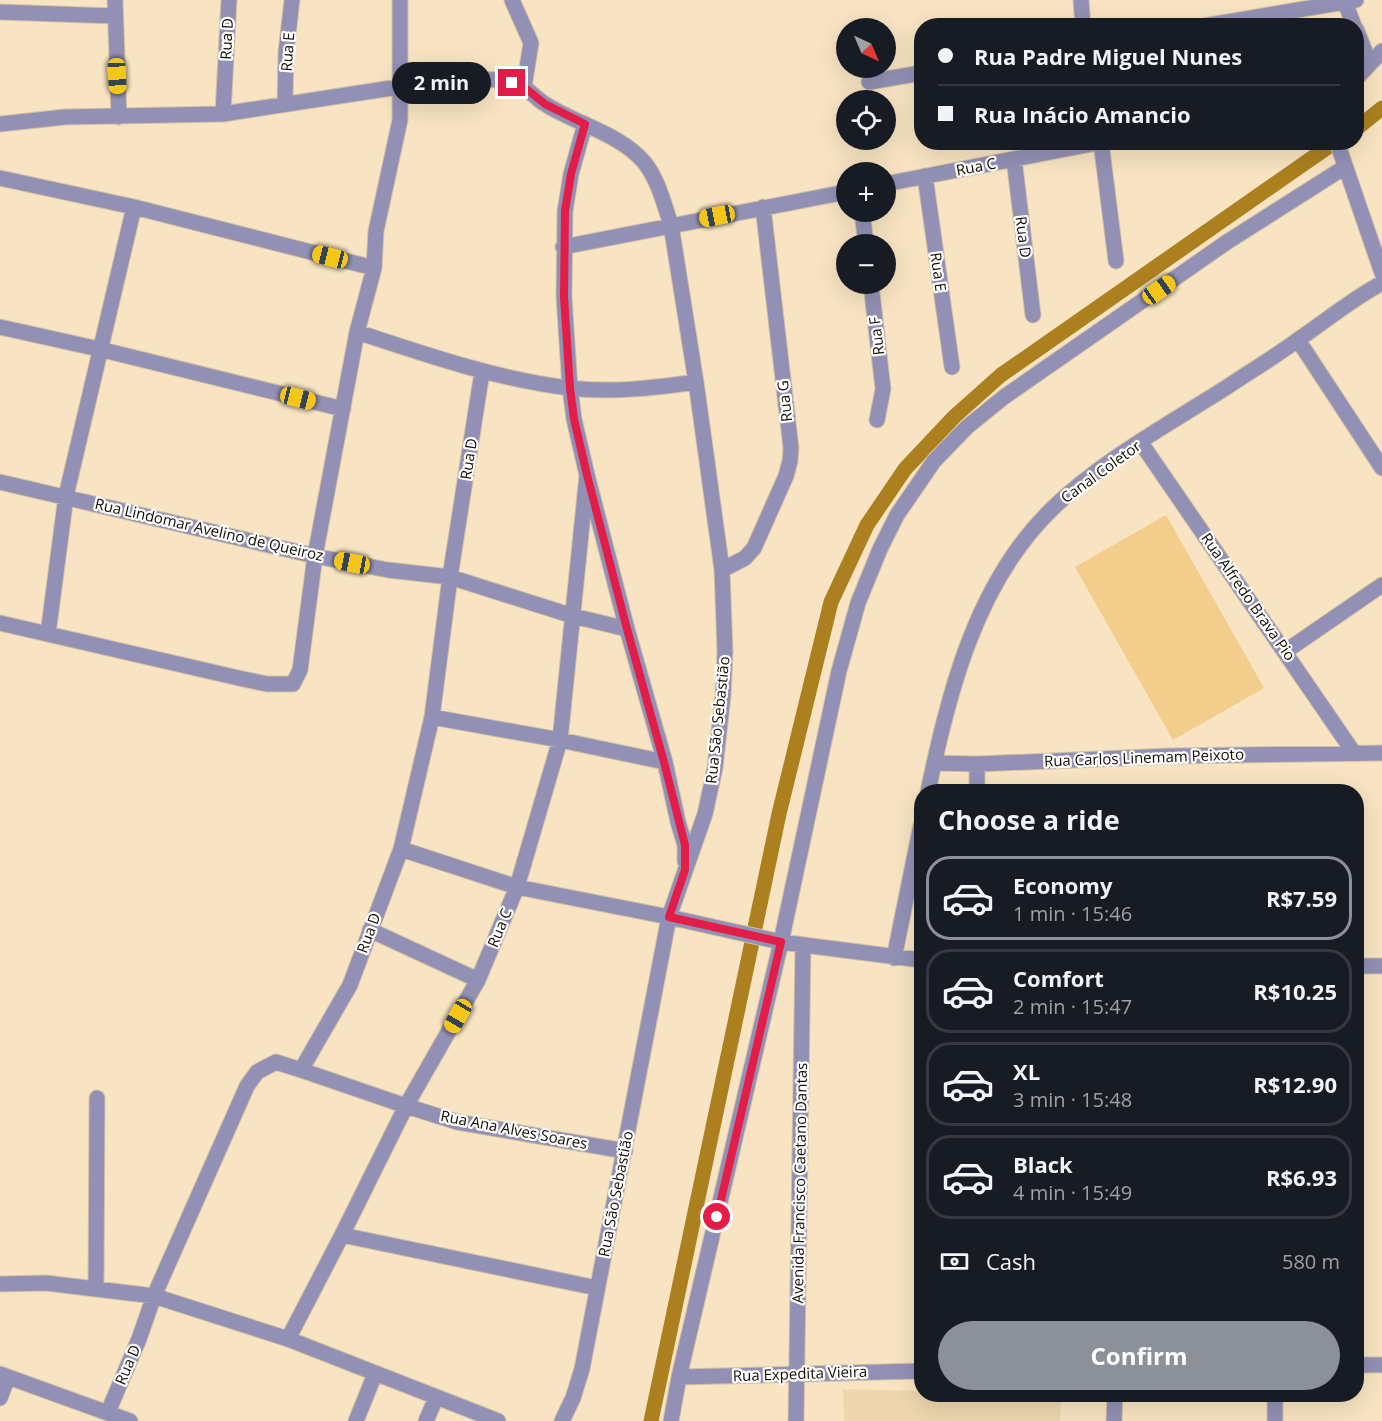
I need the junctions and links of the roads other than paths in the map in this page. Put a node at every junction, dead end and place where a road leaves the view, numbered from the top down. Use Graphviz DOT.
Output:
graph roads {
  1 [pos="229,0"];
  2 [pos="292,0"];
  3 [pos="400,0"];
  4 [pos="512,0"];
  5 [pos="1081,0"];
  6 [pos="1351,1"];
  7 [pos="114,8"];
  8 [pos="0,12"];
  9 [pos="1082,18"];
  10 [pos="1251,18"];
  11 [pos="1354,18"];
  12 [pos="1364,49"];
  13 [pos="1382,51"];
  14 [pos="1370,64"];
  15 [pos="1364,70"];
  16 [pos="914,74"];
  17 [pos="869,82"];
  18 [pos="400,87"];
  19 [pos="524,87"];
  20 [pos="285,103"];
  21 [pos="223,114"];
  22 [pos="119,117"];
  23 [pos="0,124"];
  24 [pos="585,124"];
  25 [pos="1063,150"];
  26 [pos="1102,150"];
  27 [pos="1341,155"];
  28 [pos="1014,159"];
  29 [pos="925,176"];
  30 [pos="0,178"];
  31 [pos="896,182"];
  32 [pos="836,194"];
  33 [pos="134,207"];
  34 [pos="764,207"];
  35 [pos="671,225"];
  36 [pos="563,248"];
  37 [pos="1116,261"];
  38 [pos="374,268"];
  39 [pos="1382,273"];
  40 [pos="1382,283"];
  41 [pos="872,294"];
  42 [pos="1033,315"];
  43 [pos="0,327"];
  44 [pos="357,332"];
  45 [pos="1298,340"];
  46 [pos="99,349"];
  47 [pos="952,367"];
  48 [pos="482,372"];
  49 [pos="696,382"];
  50 [pos="570,388"];
  51 [pos="343,409"];
  52 [pos="877,420"];
  53 [pos="1141,442"];
  54 [pos="1382,468"];
  55 [pos="587,475"];
  56 [pos="0,482"];
  57 [pos="66,496"];
  58 [pos="315,556"];
  59 [pos="722,570"];
  60 [pos="450,577"];
  61 [pos="1382,585"];
  62 [pos="573,616"];
  63 [pos="0,622"];
  64 [pos="627,629"];
  65 [pos="48,634"];
  66 [pos="1286,651"];
  67 [pos="432,717"];
  68 [pos="560,740"];
  69 [pos="1354,753"];
  70 [pos="1382,753"];
  71 [pos="664,762"];
  72 [pos="934,763"];
  73 [pos="978,764"];
  74 [pos="930,784"];
  75 [pos="977,784"];
  76 [pos="401,849"];
  77 [pos="914,859"];
  78 [pos="685,870"];
  79 [pos="517,887"];
  80 [pos="669,917"];
  81 [pos="370,930"];
  82 [pos="774,941"];
  83 [pos="803,946"];
  84 [pos="894,958"];
  85 [pos="914,959"];
  86 [pos="1364,966"];
  87 [pos="1382,966"];
  88 [pos="478,980"];
  89 [pos="301,1070"];
  90 [pos="97,1098"];
  91 [pos="406,1106"];
  92 [pos="625,1151"];
  93 [pos="342,1235"];
  94 [pos="0,1284"];
  95 [pos="96,1288"];
  96 [pos="597,1288"];
  97 [pos="154,1296"];
  98 [pos="288,1339"];
  99 [pos="1364,1365"];
  100 [pos="1382,1365"];
  101 [pos="914,1371"];
  102 [pos="375,1374"];
  103 [pos="797,1374"];
  104 [pos="4,1375"];
  105 [pos="679,1377"];
  106 [pos="0,1398"];
  107 [pos="436,1398"];
  108 [pos="1115,1402"];
  109 [pos="1275,1402"];
  110 [pos="108,1412"];
  111 [pos="130,1421"];
  112 [pos="356,1421"];
  113 [pos="426,1421"];
  114 [pos="498,1421"];
  115 [pos="562,1421"];
  116 [pos="671,1421"];
  117 [pos="796,1421"];
  118 [pos="1114,1421"];
  119 [pos="1275,1421"];
  1 -- 21 [label="street, Rua D"];
  2 -- 20 [label="street, Rua E"];
  3 -- 18 [label="street"];
  4 -- 19 [label="street"];
  5 -- 9 [label="street"];
  6 -- 10 [label="street"];
  6 -- 11 [label="street"];
  7 -- 8 [label="street"];
  7 -- 22 [label="street"];
  12 -- 14 [label="street"];
  13 -- 14 [label="street"];
  14 -- 15 [label="street"];
  16 -- 17 [label="street"];
  18 -- 19 [label="street"];
  18 -- 20 [label="street"];
  18 -- 38 [label="street"];
  19 -- 24 [label="street, Rua São Sebastião"];
  20 -- 21 [label="street"];
  21 -- 22 [label="street"];
  22 -- 23 [label="street"];
  24 -- 35 [label="street, Rua São Sebastião"];
  24 -- 36 [label="street"];
  25 -- 28 [label="street, Rua C"];
  26 -- 37 [label="street"];
  27 -- 39 [label="street"];
  27 -- 82 [label="street"];
  28 -- 29 [label="street, Rua C"];
  28 -- 42 [label="street, Rua D"];
  29 -- 31 [label="street, Rua C"];
  29 -- 47 [label="street, Rua E"];
  30 -- 33 [label="street"];
  32 -- 34 [label="street"];
  33 -- 38 [label="street"];
  33 -- 46 [label="street"];
  34 -- 35 [label="street"];
  34 -- 59 [label="street, Rua G"];
  35 -- 36 [label="street"];
  35 -- 49 [label="street, Rua São Sebastião"];
  36 -- 50 [label="street"];
  38 -- 44 [label="street"];
  40 -- 45 [label="street, Canal Coletor"];
  41 -- 52 [label="street, Rua F"];
  43 -- 46 [label="street"];
  44 -- 48 [label="street"];
  44 -- 51 [label="street"];
  45 -- 53 [label="street, Canal Coletor"];
  45 -- 54 [label="street"];
  46 -- 51 [label="street"];
  46 -- 57 [label="street"];
  48 -- 50 [label="street"];
  48 -- 60 [label="street, Rua D"];
  49 -- 50 [label="street"];
  49 -- 59 [label="street, Rua São Sebastião"];
  50 -- 55 [label="street"];
  51 -- 58 [label="street"];
  53 -- 66 [label="street, Rua Alfredo Brava Pio"];
  53 -- 72 [label="street, Canal Coletor"];
  55 -- 62 [label="street, Rua C"];
  55 -- 64 [label="street"];
  56 -- 57 [label="street, Rua Lindomar Avelino de Queiroz"];
  57 -- 58 [label="street, Rua Lindomar Avelino de Queiroz"];
  57 -- 65 [label="street"];
  58 -- 60 [label="street, Rua Lindomar Avelino de Queiroz"];
  58 -- 65 [label="street"];
  59 -- 78 [label="street, Rua São Sebastião"];
  60 -- 62 [label="street, Rua Lindomar Avelino de Queiroz"];
  60 -- 67 [label="street, Rua D"];
  61 -- 66 [label="street"];
  62 -- 64 [label="street, Rua Lindomar Avelino de Queiroz"];
  62 -- 68 [label="street, Rua C"];
  63 -- 65 [label="street"];
  64 -- 71 [label="street"];
  66 -- 69 [label="street, Rua Alfredo Brava Pio"];
  67 -- 68 [label="street"];
  67 -- 76 [label="street, Rua D"];
  68 -- 71 [label="street"];
  68 -- 79 [label="street, Rua C"];
  69 -- 70 [label="street, Rua Carlos Linemam Peixoto"];
  69 -- 73 [label="street, Rua Carlos Linemam Peixoto"];
  71 -- 78 [label="street"];
  72 -- 73 [label="street, Rua Carlos Linemam Peixoto"];
  72 -- 74 [label="street, Canal Coletor"];
  73 -- 75 [label="street"];
  76 -- 79 [label="street"];
  76 -- 81 [label="street, Rua D"];
  77 -- 84 [label="street"];
  78 -- 80 [label="street, Rua São Sebastião"];
  79 -- 80 [label="street"];
  79 -- 88 [label="street, Rua C"];
  80 -- 82 [label="street"];
  80 -- 92 [label="street, Rua São Sebastião"];
  81 -- 88 [label="street"];
  81 -- 89 [label="street, Rua D"];
  82 -- 83 [label="street"];
  82 -- 105 [label="street"];
  83 -- 84 [label="street"];
  83 -- 103 [label="street, Avenida Francisco Caetano Dantas"];
  84 -- 85 [label="street"];
  86 -- 87 [label="street"];
  88 -- 91 [label="street, Rua C"];
  89 -- 91 [label="street, Rua Ana Alves Soares"];
  89 -- 97 [label="street, Rua D"];
  90 -- 95 [label="street"];
  91 -- 92 [label="street, Rua Ana Alves Soares"];
  91 -- 93 [label="street, Rua C"];
  92 -- 96 [label="street, Rua São Sebastião"];
  93 -- 96 [label="street"];
  93 -- 98 [label="street, Rua C"];
  94 -- 95 [label="street"];
  95 -- 97 [label="street"];
  96 -- 115 [label="street, Rua São Sebastião"];
  97 -- 98 [label="street"];
  97 -- 110 [label="street, Rua D"];
  98 -- 102 [label="street"];
  99 -- 100 [label="street"];
  101 -- 103 [label="street, Rua Expedita Vieira"];
  102 -- 107 [label="street"];
  102 -- 112 [label="street"];
  103 -- 105 [label="street, Rua Expedita Vieira"];
  103 -- 117 [label="street, Avenida Francisco Caetano Dantas"];
  104 -- 106 [label="street"];
  104 -- 110 [label="street"];
  105 -- 116 [label="street"];
  107 -- 113 [label="street"];
  107 -- 114 [label="street"];
  108 -- 118 [label="street"];
  109 -- 119 [label="street"];
  110 -- 111 [label="street"];
}
